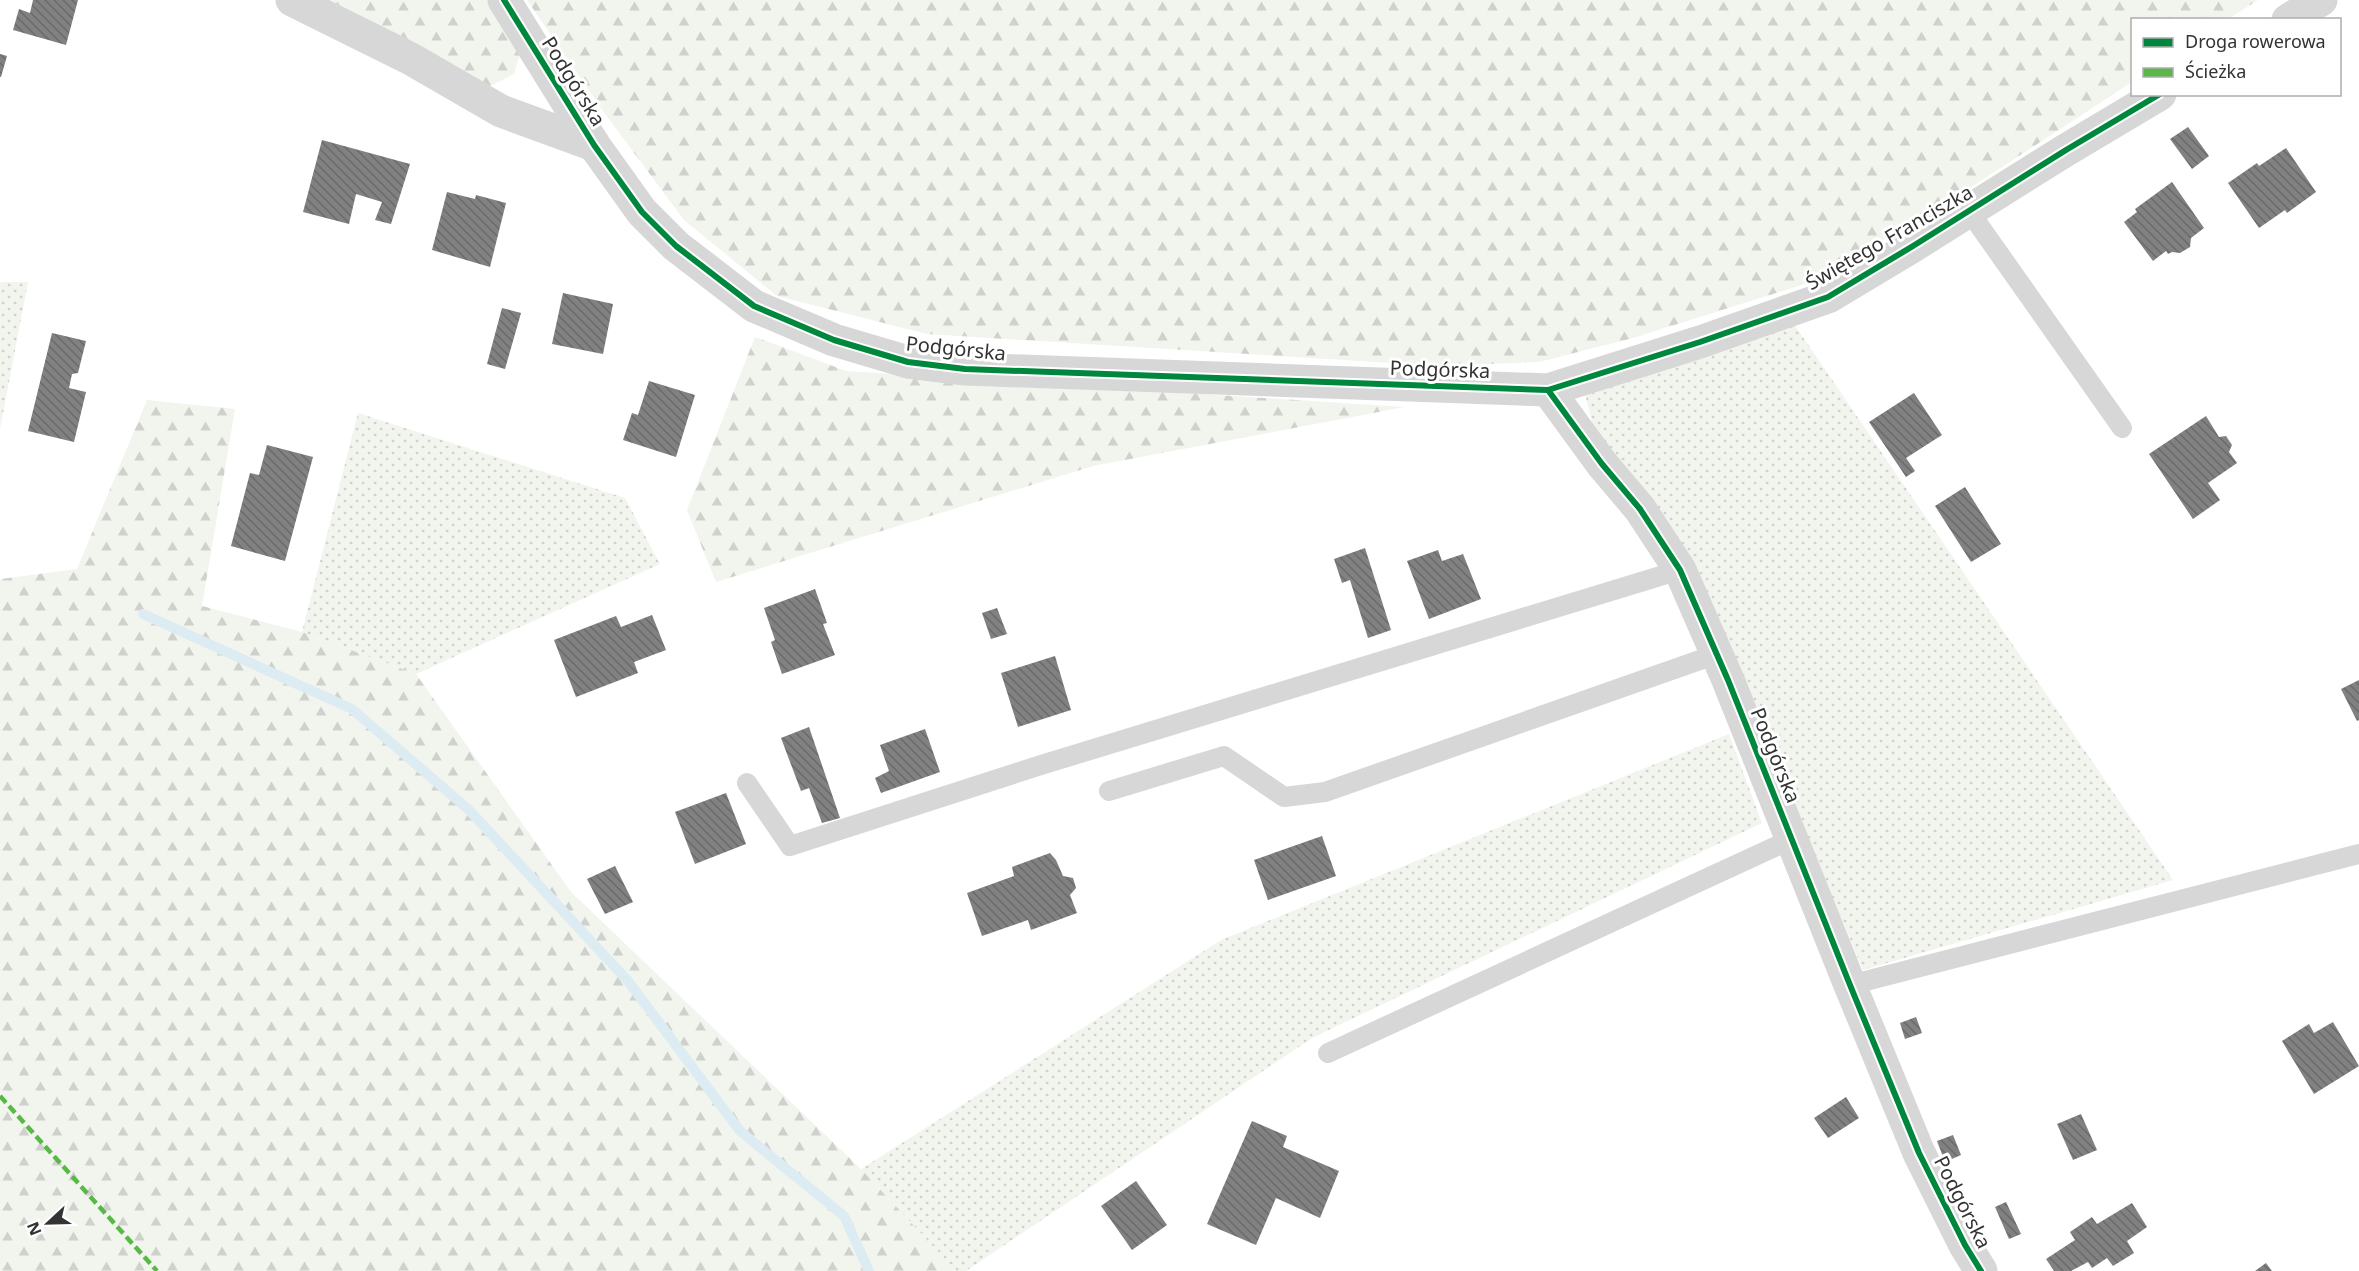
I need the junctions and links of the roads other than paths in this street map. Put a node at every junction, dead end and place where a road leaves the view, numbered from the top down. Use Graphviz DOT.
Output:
graph roads {
  1 [pos="292,0"];
  2 [pos="504,0"];
  3 [pos="2322,0"];
  4 [pos="2291,18"];
  5 [pos="2157,96"];
  6 [pos="594,145"];
  7 [pos="1969,211"];
  8 [pos="1548,390"];
  9 [pos="2122,428"];
  10 [pos="1680,570"];
  11 [pos="1717,654"];
  12 [pos="747,783"];
  13 [pos="1109,791"];
  14 [pos="1792,839"];
  15 [pos="2359,854"];
  16 [pos="1850,985"];
  17 [pos="1328,1053"];
  18 [pos="1981,1271"];
  1 -- 6 [label="street, Podgórska"];
  2 -- 6 [label="street, Podgórska"];
  3 -- 4 [label="street"];
  5 -- 7 [label="street, Świętego Franciszka"];
  6 -- 8 [label="street, Podgórska"];
  7 -- 8 [label="street, Świętego Franciszka"];
  7 -- 9 [label="lane"];
  8 -- 10 [label="street, Podgórska"];
  10 -- 11 [label="street, Podgórska"];
  10 -- 12 [label="lane"];
  11 -- 13 [label="lane"];
  11 -- 14 [label="street, Podgórska"];
  14 -- 16 [label="street, Podgórska"];
  14 -- 17 [label="lane"];
  15 -- 16 [label="lane"];
  16 -- 18 [label="street, Podgórska"];
}
